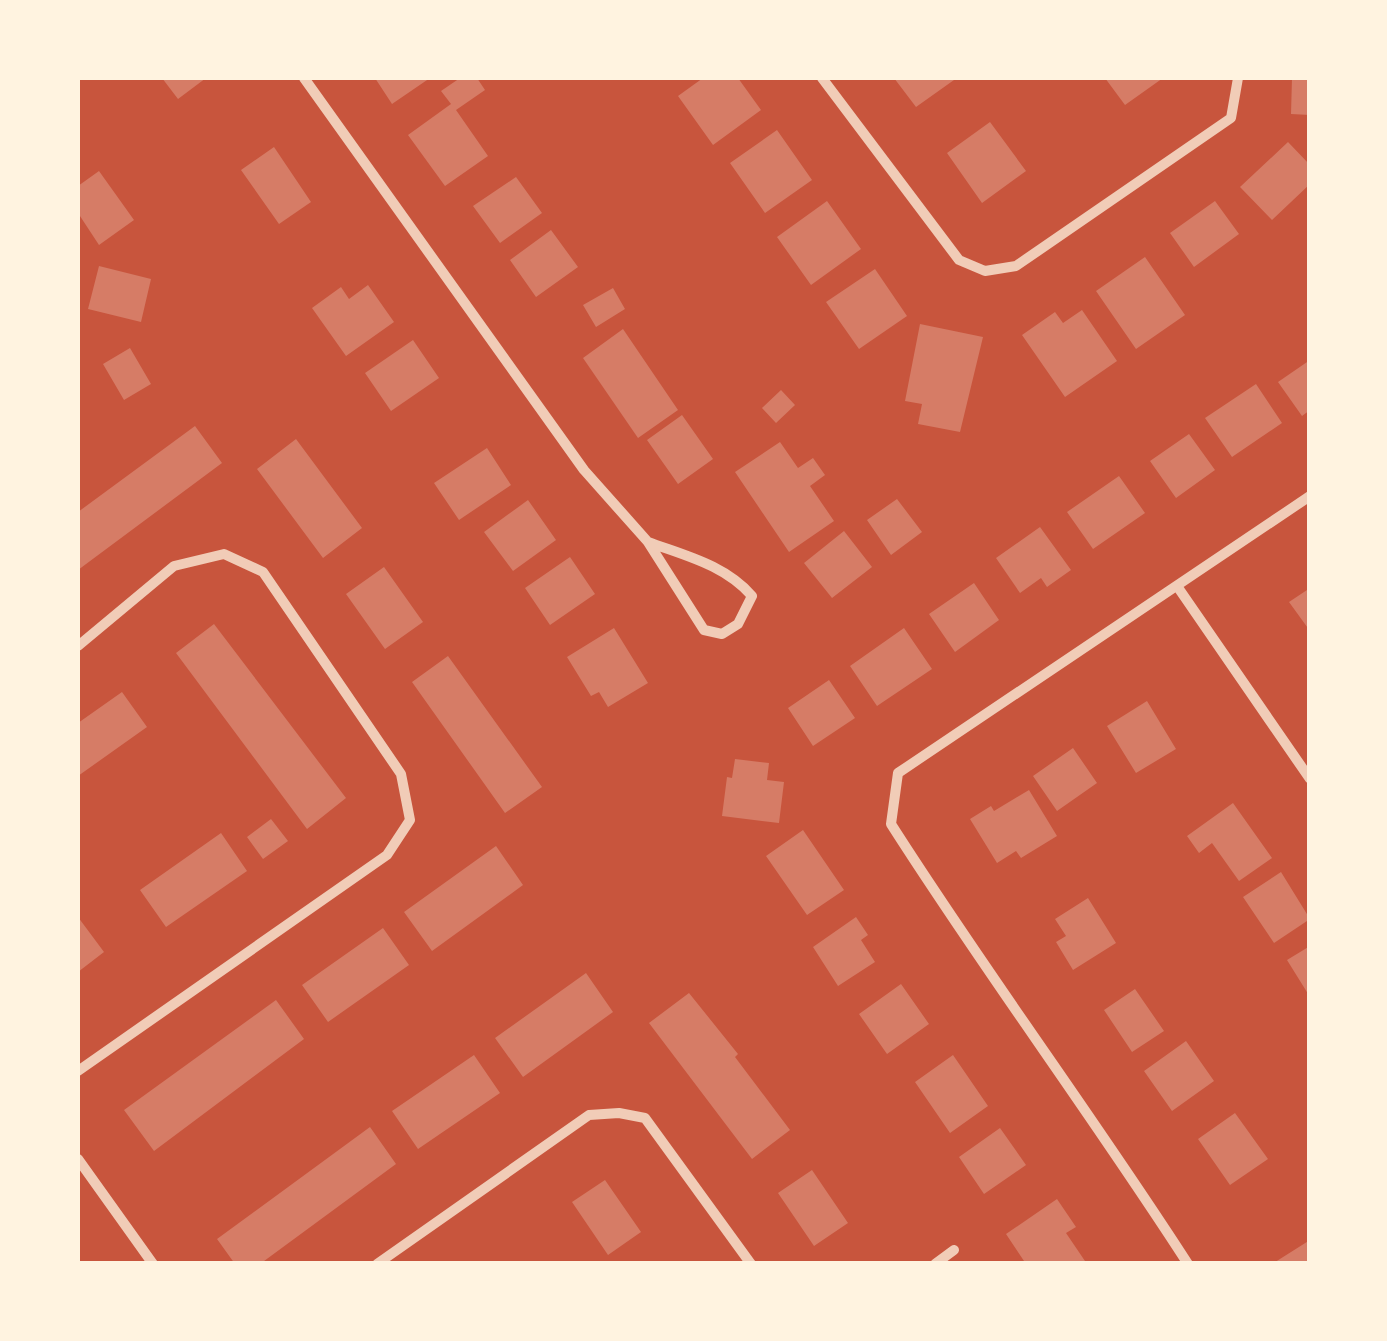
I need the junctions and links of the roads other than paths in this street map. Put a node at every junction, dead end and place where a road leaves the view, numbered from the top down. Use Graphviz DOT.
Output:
graph roads {
  1 [pos="304,78"];
  2 [pos="822,78"];
  3 [pos="1238,78"];
  4 [pos="1310,496"];
  5 [pos="648,542"];
  6 [pos="1178,586"];
  7 [pos="78,646"];
  8 [pos="1310,779"];
  9 [pos="78,1071"];
  10 [pos="78,1159"];
  11 [pos="954,1250"];
  12 [pos="153,1264"];
  13 [pos="378,1264"];
  14 [pos="752,1264"];
  15 [pos="935,1264"];
  16 [pos="1188,1264"];
  1 -- 5 [label="street"];
  2 -- 3 [label="street"];
  4 -- 6 [label="street"];
  5 -- 5 [label="street"];
  6 -- 8 [label="street"];
  6 -- 16 [label="street"];
  7 -- 9 [label="street"];
  10 -- 12 [label="street"];
  11 -- 15 [label="street"];
  13 -- 14 [label="street"];
}
